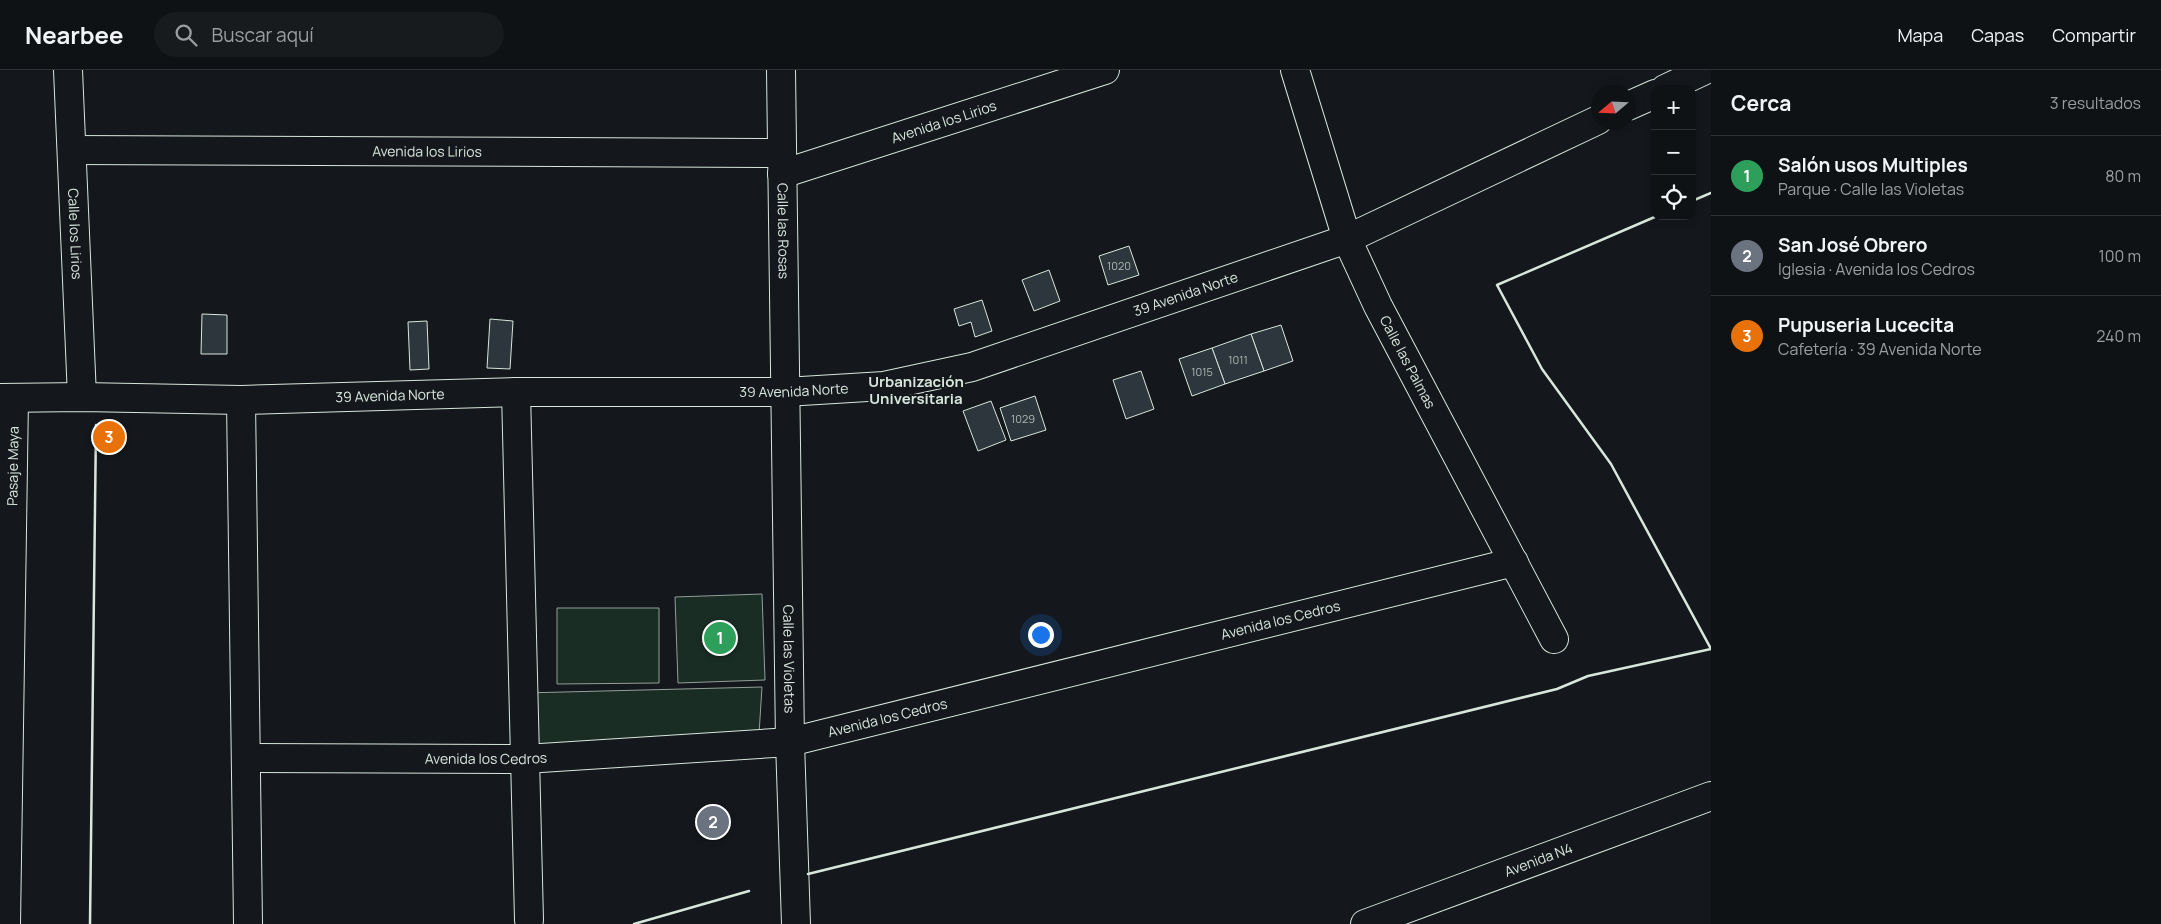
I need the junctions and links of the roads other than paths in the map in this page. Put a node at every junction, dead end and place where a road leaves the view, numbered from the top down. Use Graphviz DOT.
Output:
graph roads {
  1 [pos="68,70"];
  2 [pos="781,70"];
  3 [pos="1105,70"];
  4 [pos="1295,70"];
  5 [pos="1705,70"];
  6 [pos="1673,85"];
  7 [pos="1651,96"];
  8 [pos="1636,102"];
  9 [pos="1591,123"];
  10 [pos="72,150"];
  11 [pos="782,164"];
  12 [pos="1347,239"];
  13 [pos="516,392"];
  14 [pos="785,392"];
  15 [pos="82,397"];
  16 [pos="7,398"];
  17 [pos="241,400"];
  18 [pos="1514,562"];
  19 [pos="1554,639"];
  20 [pos="790,742"];
  21 [pos="246,758"];
  22 [pos="525,759"];
  23 [pos="1711,796"];
  24 [pos="529,920"];
  25 [pos="6,924"];
  26 [pos="248,924"];
  27 [pos="796,924"];
  28 [pos="1366,924"];
  1 -- 10 [label="street, Calle los Lirios"];
  2 -- 11 [label="street, Calle las Rosas"];
  3 -- 11 [label="street, Avenida los Lirios"];
  4 -- 12 [label="street, Calle las Palmas"];
  5 -- 6 [label="street"];
  7 -- 8 [label="street"];
  9 -- 12 [label="street, 39 Avenida Norte"];
  10 -- 11 [label="street, Avenida los Lirios"];
  10 -- 15 [label="street, Calle los Lirios"];
  11 -- 14 [label="street, Calle las Rosas"];
  12 -- 14 [label="street, 39 Avenida Norte"];
  12 -- 18 [label="street, Calle las Palmas"];
  13 -- 14 [label="street, 39 Avenida Norte"];
  13 -- 17 [label="street, 39 Avenida Norte"];
  13 -- 22 [label="street"];
  14 -- 20 [label="street, Calle las Violetas"];
  15 -- 16 [label="street, 39 Avenida Norte"];
  15 -- 17 [label="street, 39 Avenida Norte"];
  16 -- 25 [label="street, Pasaje Maya"];
  17 -- 21 [label="street"];
  18 -- 19 [label="street, Calle las Palmas"];
  18 -- 20 [label="street, Avenida los Cedros"];
  20 -- 22 [label="street, Avenida los Cedros"];
  20 -- 27 [label="street, Calle las Violetas"];
  21 -- 22 [label="street, Avenida los Cedros"];
  21 -- 26 [label="street"];
  22 -- 24 [label="street"];
  23 -- 28 [label="street, Avenida N4"];
}
